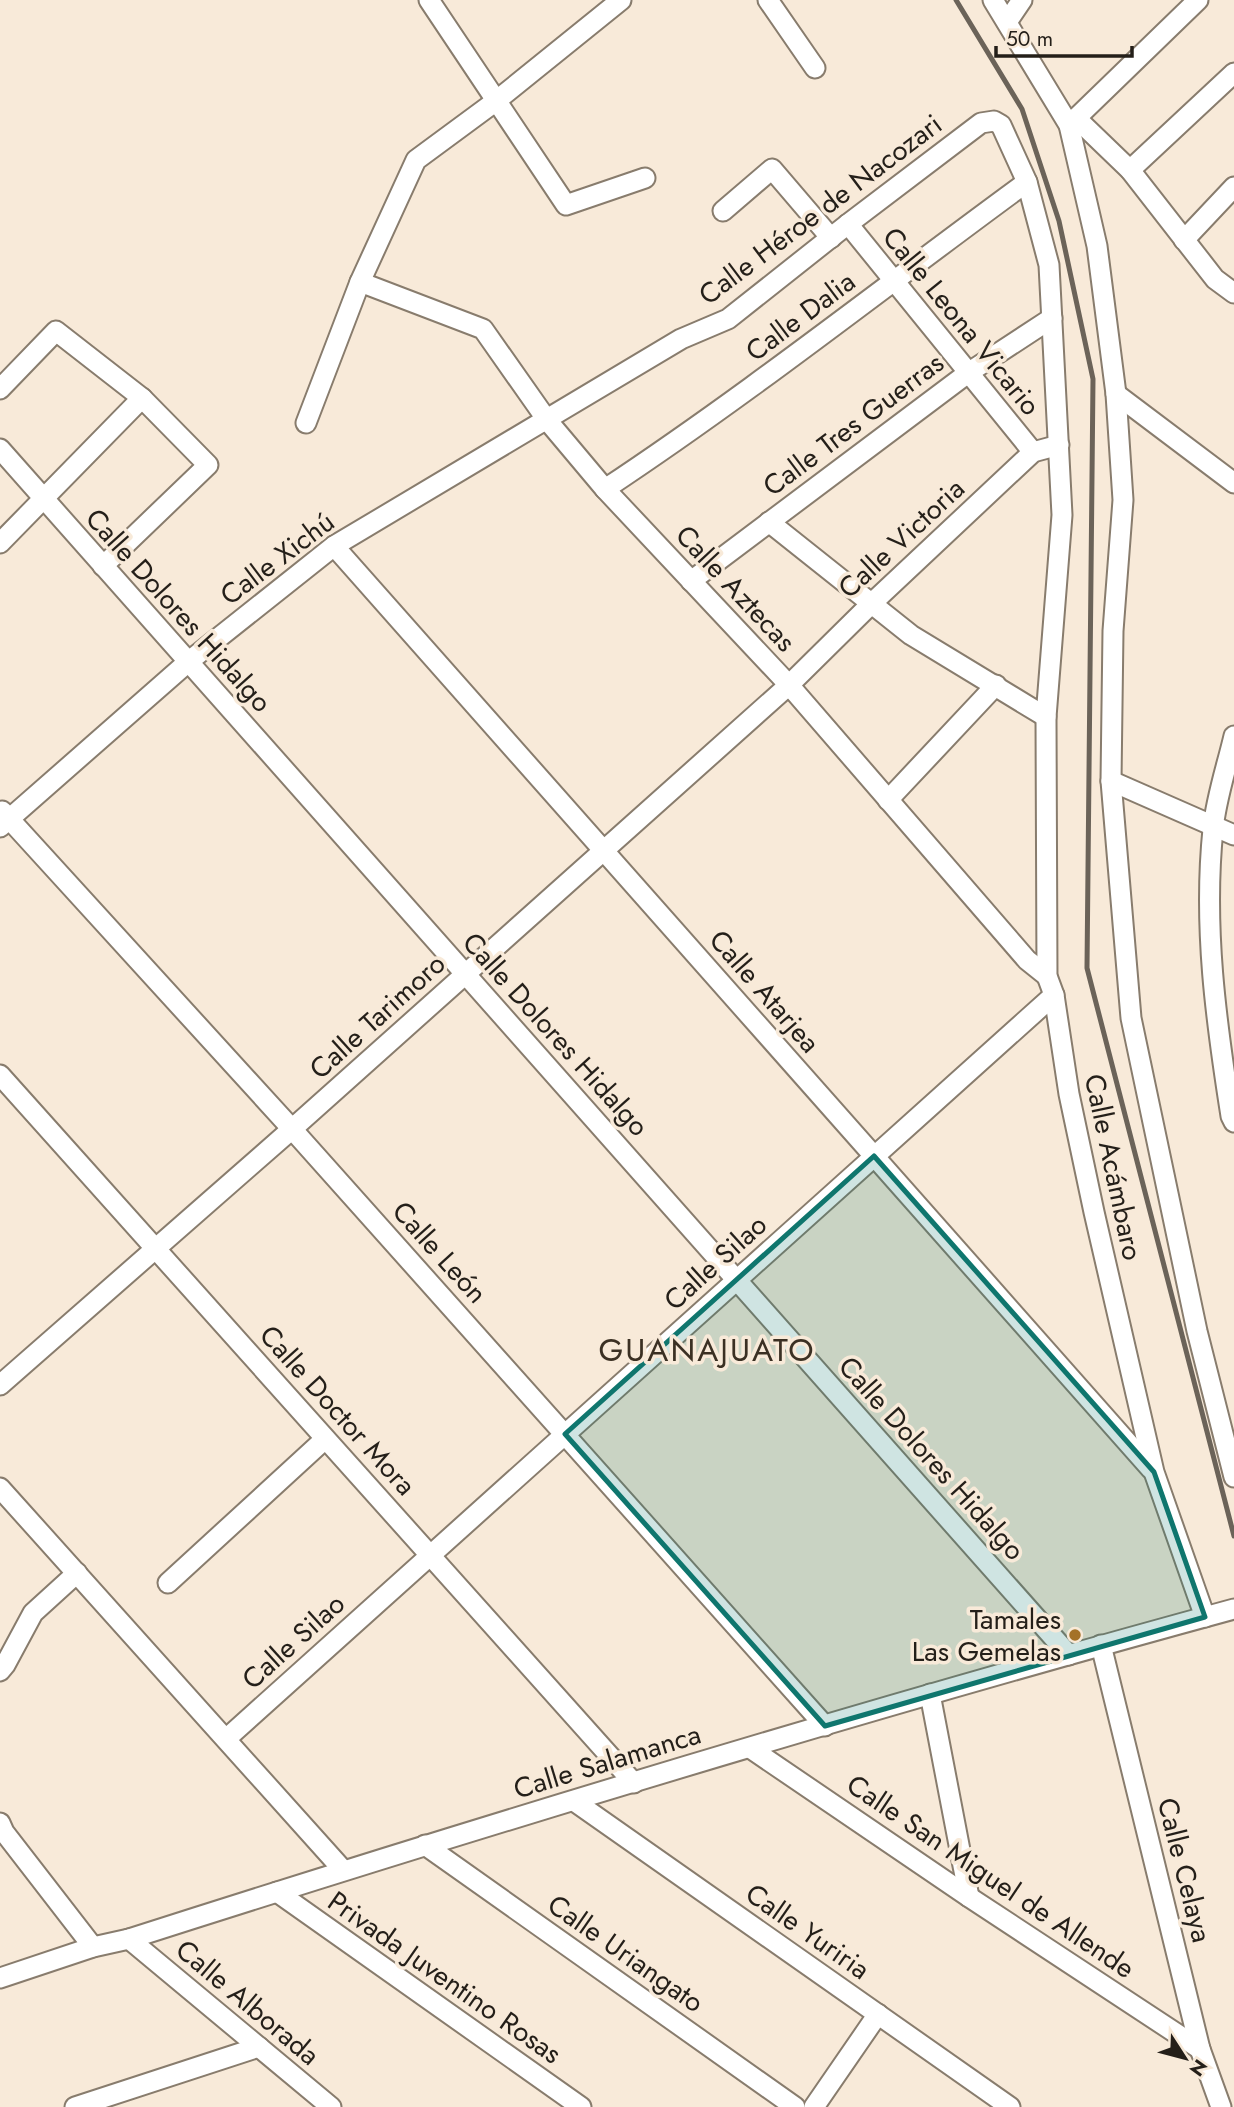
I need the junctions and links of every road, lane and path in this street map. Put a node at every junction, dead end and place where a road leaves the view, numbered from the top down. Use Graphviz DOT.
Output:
graph roads {
  1 [pos="429,0"];
  2 [pos="621,0"];
  3 [pos="768,0"];
  4 [pos="993,0"];
  5 [pos="1023,0"];
  6 [pos="1198,0"];
  7 [pos="1007,22"];
  8 [pos="816,68"];
  9 [pos="1234,73"];
  10 [pos="496,101"];
  11 [pos="1073,121"];
  12 [pos="981,123"];
  13 [pos="1130,170"];
  14 [pos="645,178"];
  15 [pos="1027,182"];
  16 [pos="1234,187"];
  17 [pos="723,211"];
  18 [pos="848,224"];
  19 [pos="831,238"];
  20 [pos="1184,240"];
  21 [pos="893,280"];
  22 [pos="359,282"];
  23 [pos="1234,293"];
  24 [pos="1052,318"];
  25 [pos="968,373"];
  26 [pos="0,389"];
  27 [pos="1116,394"];
  28 [pos="142,398"];
  29 [pos="547,420"];
  30 [pos="306,423"];
  31 [pos="1059,445"];
  32 [pos="0,449"];
  33 [pos="1033,453"];
  34 [pos="1234,482"];
  35 [pos="605,489"];
  36 [pos="43,498"];
  37 [pos="769,522"];
  38 [pos="0,543"];
  39 [pos="334,546"];
  40 [pos="103,566"];
  41 [pos="691,581"];
  42 [pos="871,604"];
  43 [pos="188,662"];
  44 [pos="789,685"];
  45 [pos="996,685"];
  46 [pos="1046,717"];
  47 [pos="1234,736"];
  48 [pos="1111,781"];
  49 [pos="888,800"];
  50 [pos="3,818"];
  51 [pos="1213,827"];
  52 [pos="1234,835"];
  53 [pos="604,851"];
  54 [pos="466,975"];
  55 [pos="1047,976"];
  56 [pos="1054,995"];
  57 [pos="0,1075"];
  58 [pos="1233,1118"];
  59 [pos="292,1129"];
  60 [pos="874,1156"];
  61 [pos="156,1249"];
  62 [pos="737,1280"];
  63 [pos="0,1385"];
  64 [pos="565,1434"];
  65 [pos="325,1439"];
  66 [pos="1154,1472"];
  67 [pos="1234,1477"];
  68 [pos="0,1488"];
  69 [pos="430,1555"];
  70 [pos="76,1573"];
  71 [pos="168,1583"];
  72 [pos="1234,1609"];
  73 [pos="1205,1617"];
  74 [pos="1101,1645"];
  75 [pos="1069,1656"];
  76 [pos="0,1671"];
  77 [pos="930,1694"];
  78 [pos="825,1726"];
  79 [pos="226,1739"];
  80 [pos="750,1748"];
  81 [pos="634,1783"];
  82 [pos="574,1801"];
  83 [pos="0,1823"];
  84 [pos="425,1845"];
  85 [pos="343,1870"];
  86 [pos="276,1892"];
  87 [pos="969,1897"];
  88 [pos="129,1940"];
  89 [pos="93,1947"];
  90 [pos="0,1978"];
  91 [pos="878,2014"];
  92 [pos="259,2047"];
  93 [pos="1200,2049"];
  94 [pos="86,2105"];
  95 [pos="331,2107"];
  96 [pos="581,2107"];
  97 [pos="795,2107"];
  98 [pos="814,2107"];
  99 [pos="1010,2107"];
  100 [pos="1221,2107"];
  1 -- 10 [label="street"];
  2 -- 10 [label="street"];
  3 -- 8 [label="street"];
  4 -- 7 [label="street"];
  5 -- 7 [label="street"];
  6 -- 11 [label="street"];
  7 -- 11 [label="street"];
  9 -- 13 [label="street"];
  10 -- 14 [label="street"];
  10 -- 22 [label="street"];
  11 -- 13 [label="street"];
  11 -- 27 [label="street"];
  12 -- 15 [label="street, Calle Acámbaro"];
  12 -- 18 [label="street, Calle Héroe de Nacozari"];
  13 -- 20 [label="street"];
  15 -- 21 [label="street, Calle Dalia"];
  15 -- 24 [label="street, Calle Acámbaro"];
  16 -- 20 [label="street"];
  17 -- 19 [label="street"];
  18 -- 19 [label="street, Calle Héroe de Nacozari"];
  18 -- 21 [label="street, Calle Leona Vicario"];
  19 -- 29 [label="street, Calle Héroe de Nacozari"];
  20 -- 23 [label="street"];
  21 -- 25 [label="street, Calle Leona Vicario"];
  21 -- 35 [label="street, Calle Dalia"];
  22 -- 29 [label="street, Calle Aztecas"];
  22 -- 30 [label="street"];
  24 -- 25 [label="street, Calle Tres Guerras"];
  24 -- 31 [label="street, Calle Acámbaro"];
  25 -- 33 [label="street, Calle Leona Vicario"];
  25 -- 37 [label="street, Calle Tres Guerras"];
  26 -- 28 [label="street"];
  27 -- 34 [label="street"];
  27 -- 48 [label="street"];
  28 -- 36 [label="street"];
  28 -- 40 [label="street"];
  29 -- 35 [label="street, Calle Aztecas"];
  29 -- 39 [label="street, Calle Xichú"];
  31 -- 33 [label="street, Calle Victoria"];
  31 -- 46 [label="street, Calle Acámbaro"];
  32 -- 36 [label="street, Calle Dolores Hidalgo"];
  33 -- 42 [label="street, Calle Victoria"];
  35 -- 41 [label="street, Calle Aztecas"];
  36 -- 38 [label="street"];
  36 -- 40 [label="street, Calle Dolores Hidalgo"];
  37 -- 41 [label="street, Calle Tres Guerras"];
  37 -- 42 [label="street"];
  39 -- 43 [label="street, Calle Xichú"];
  39 -- 53 [label="street, Calle Atarjea"];
  40 -- 43 [label="street, Calle Dolores Hidalgo"];
  41 -- 44 [label="street, Calle Aztecas"];
  42 -- 44 [label="street, Calle Victoria"];
  42 -- 45 [label="street"];
  43 -- 50 [label="street, Calle Xichú"];
  43 -- 54 [label="street, Calle Dolores Hidalgo"];
  44 -- 49 [label="street, Calle Aztecas"];
  44 -- 53 [label="street, Calle Tarimoro"];
  45 -- 46 [label="street"];
  45 -- 49 [label="street"];
  46 -- 55 [label="street, Calle Acámbaro"];
  47 -- 51 [label="street"];
  48 -- 51 [label="street"];
  48 -- 67 [label="street"];
  49 -- 55 [label="street, Calle Aztecas"];
  50 -- 59 [label="street, Calle León"];
  51 -- 52 [label="street"];
  51 -- 58 [label="street"];
  53 -- 54 [label="street, Calle Tarimoro"];
  53 -- 60 [label="street, Calle Atarjea"];
  54 -- 59 [label="street, Calle Tarimoro"];
  54 -- 62 [label="street, Calle Dolores Hidalgo"];
  55 -- 56 [label="street, Calle Acámbaro"];
  56 -- 60 [label="street, Calle Silao"];
  56 -- 66 [label="street, Calle Acámbaro"];
  57 -- 61 [label="street, Calle Doctor Mora"];
  59 -- 61 [label="street, Calle Tarimoro"];
  59 -- 64 [label="street, Calle León"];
  60 -- 62 [label="street, Calle Silao"];
  60 -- 66 [label="street, Calle Atarjea"];
  61 -- 63 [label="street, Calle Tarimoro"];
  61 -- 65 [label="street, Calle Doctor Mora"];
  62 -- 64 [label="street, Calle Silao"];
  62 -- 75 [label="street, Calle Dolores Hidalgo"];
  64 -- 69 [label="street, Calle Silao"];
  64 -- 78 [label="street, Calle León"];
  65 -- 69 [label="street, Calle Doctor Mora"];
  65 -- 71 [label="street"];
  66 -- 73 [label="street, Calle Acámbaro"];
  68 -- 70 [label="street"];
  69 -- 79 [label="street, Calle Silao"];
  69 -- 81 [label="street, Calle Doctor Mora"];
  70 -- 76 [label="street"];
  70 -- 79 [label="street"];
  72 -- 73 [label="street, Calle Salamanca"];
  73 -- 74 [label="street, Calle Salamanca"];
  74 -- 75 [label="street, Calle Salamanca"];
  74 -- 93 [label="street, Calle Celaya"];
  75 -- 77 [label="street, Calle Salamanca"];
  77 -- 78 [label="street, Calle Salamanca"];
  77 -- 87 [label="street"];
  78 -- 80 [label="street, Calle Salamanca"];
  79 -- 85 [label="street"];
  80 -- 81 [label="street, Calle Salamanca"];
  80 -- 87 [label="street, Calle San Miguel de Allende"];
  81 -- 82 [label="street, Calle Salamanca"];
  82 -- 84 [label="street, Calle Salamanca"];
  82 -- 91 [label="street, Calle Yuriria"];
  83 -- 89 [label="street"];
  84 -- 85 [label="street, Calle Salamanca"];
  84 -- 97 [label="street, Calle Uriangato"];
  85 -- 86 [label="street, Calle Salamanca"];
  86 -- 88 [label="street, Calle Salamanca"];
  86 -- 96 [label="street, Privada Juventino Rosas"];
  87 -- 93 [label="street, Calle San Miguel de Allende"];
  88 -- 89 [label="street, Calle Salamanca"];
  88 -- 92 [label="street, Calle Alborada"];
  89 -- 90 [label="street, Calle Salamanca"];
  91 -- 98 [label="street"];
  91 -- 99 [label="street, Calle Yuriria"];
  92 -- 94 [label="street"];
  92 -- 95 [label="street, Calle Alborada"];
  93 -- 100 [label="street, Calle Celaya"];
}
